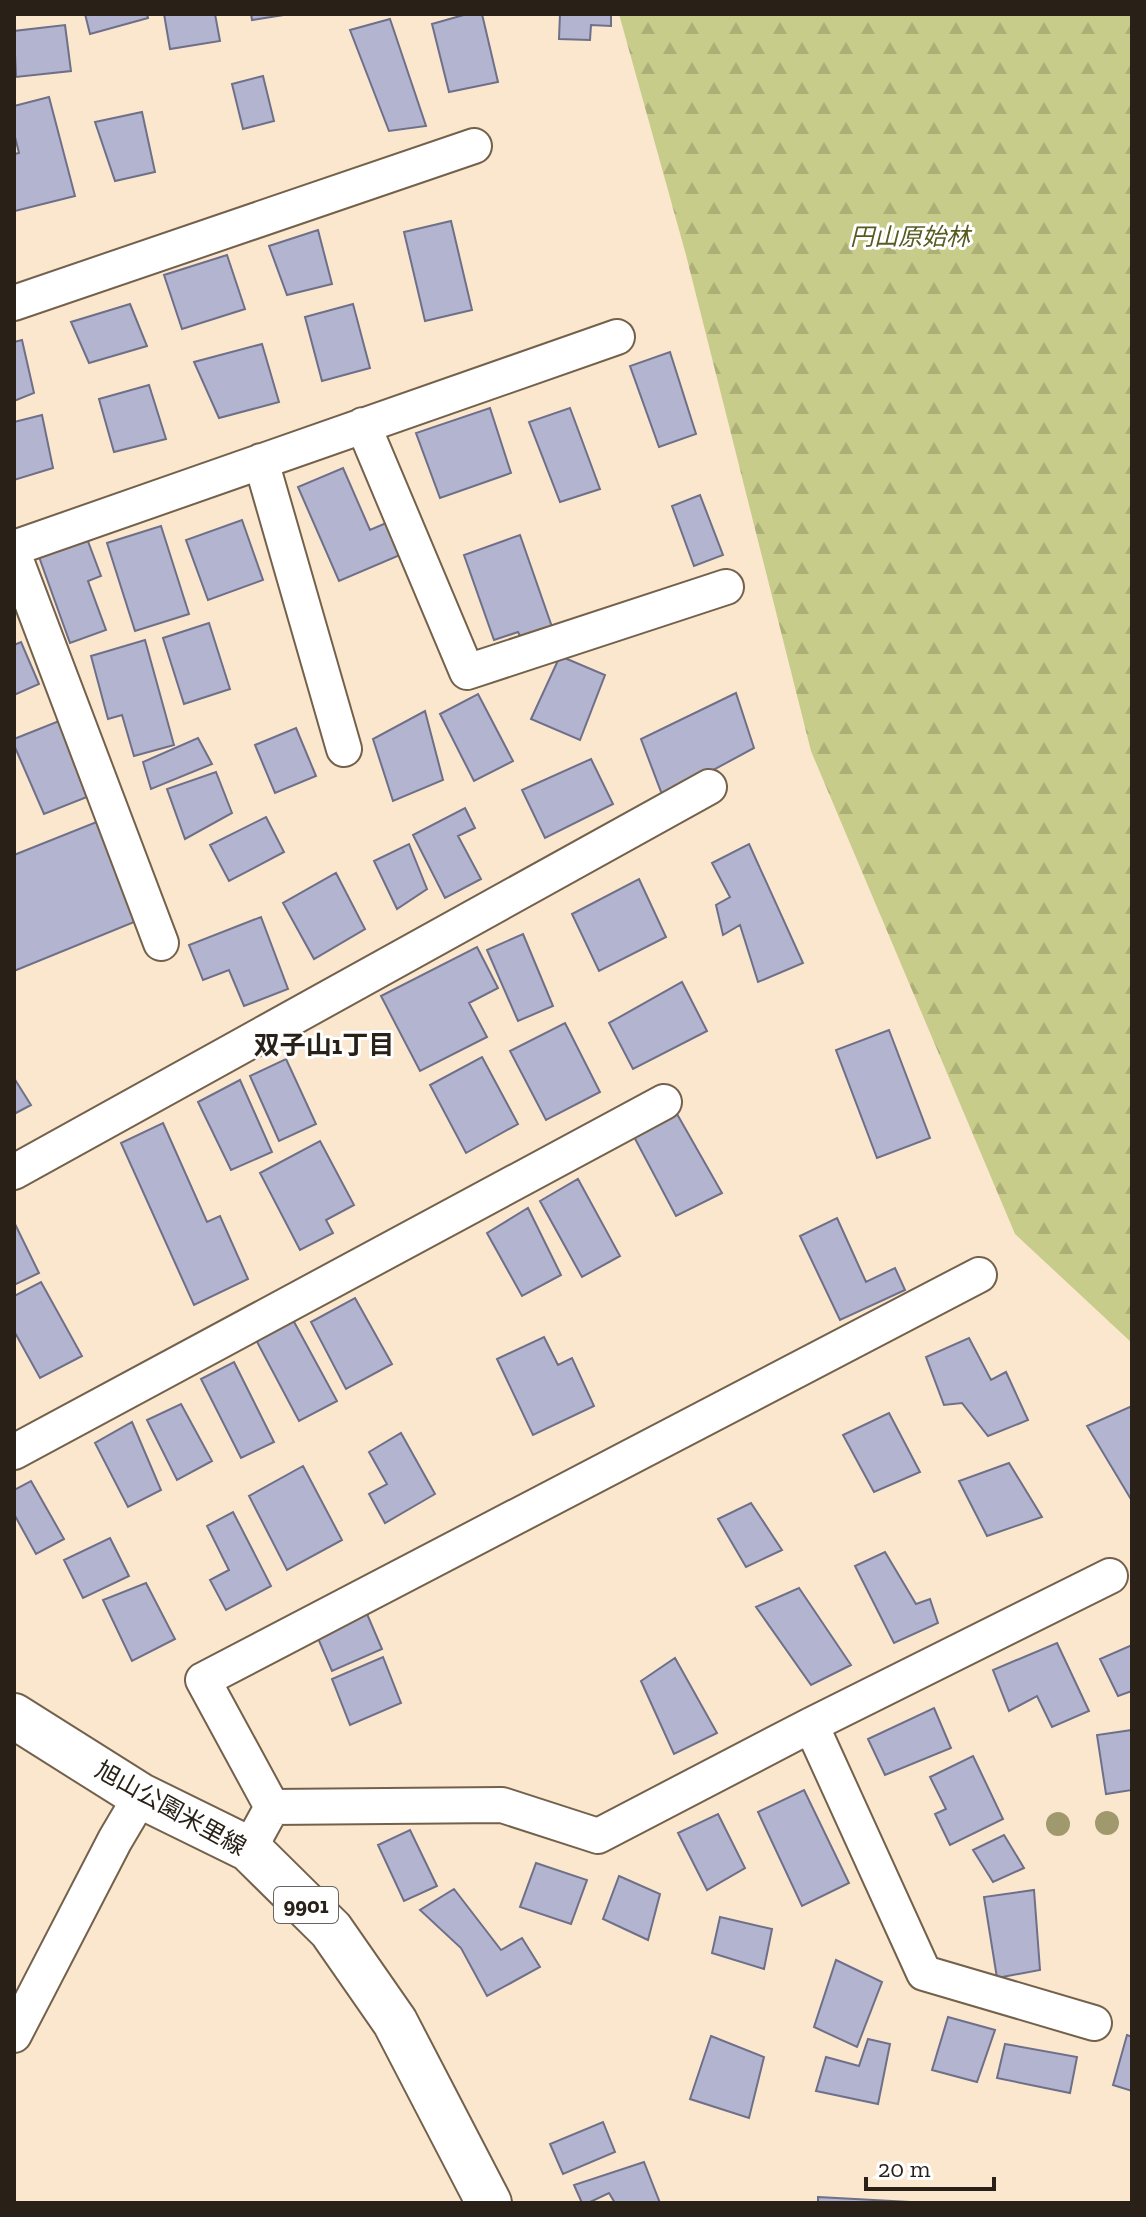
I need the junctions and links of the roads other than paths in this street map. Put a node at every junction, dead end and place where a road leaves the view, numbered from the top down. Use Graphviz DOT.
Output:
graph roads {
  1 [pos="474,146"];
  2 [pos="14,303"];
  3 [pos="617,337"];
  4 [pos="363,425"];
  5 [pos="261,461"];
  6 [pos="14,548"];
  7 [pos="14,555"];
  8 [pos="726,587"];
  9 [pos="344,749"];
  10 [pos="709,787"];
  11 [pos="161,943"];
  12 [pos="664,1102"];
  13 [pos="14,1172"];
  14 [pos="979,1275"];
  15 [pos="14,1452"];
  16 [pos="1110,1576"];
  17 [pos="14,1716"];
  18 [pos="811,1725"];
  19 [pos="141,1796"];
  20 [pos="272,1807"];
  21 [pos="249,1849"];
  22 [pos="1094,2023"];
  23 [pos="14,2035"];
  24 [pos="486,2202"];
  1 -- 2 [label="street"];
  3 -- 4 [label="street"];
  4 -- 5 [label="street"];
  4 -- 8 [label="street"];
  5 -- 6 [label="street"];
  5 -- 9 [label="street"];
  7 -- 11 [label="street"];
  10 -- 13 [label="street"];
  12 -- 15 [label="street"];
  14 -- 20 [label="street"];
  16 -- 18 [label="street"];
  17 -- 19 [label="main road, 旭山公園米里線 / 9901"];
  18 -- 20 [label="street"];
  18 -- 22 [label="street"];
  19 -- 21 [label="main road, 旭山公園米里線 / 9901"];
  19 -- 23 [label="street"];
  20 -- 21 [label="street"];
  21 -- 24 [label="main road, 旭山公園米里線 / 9901"];
}
